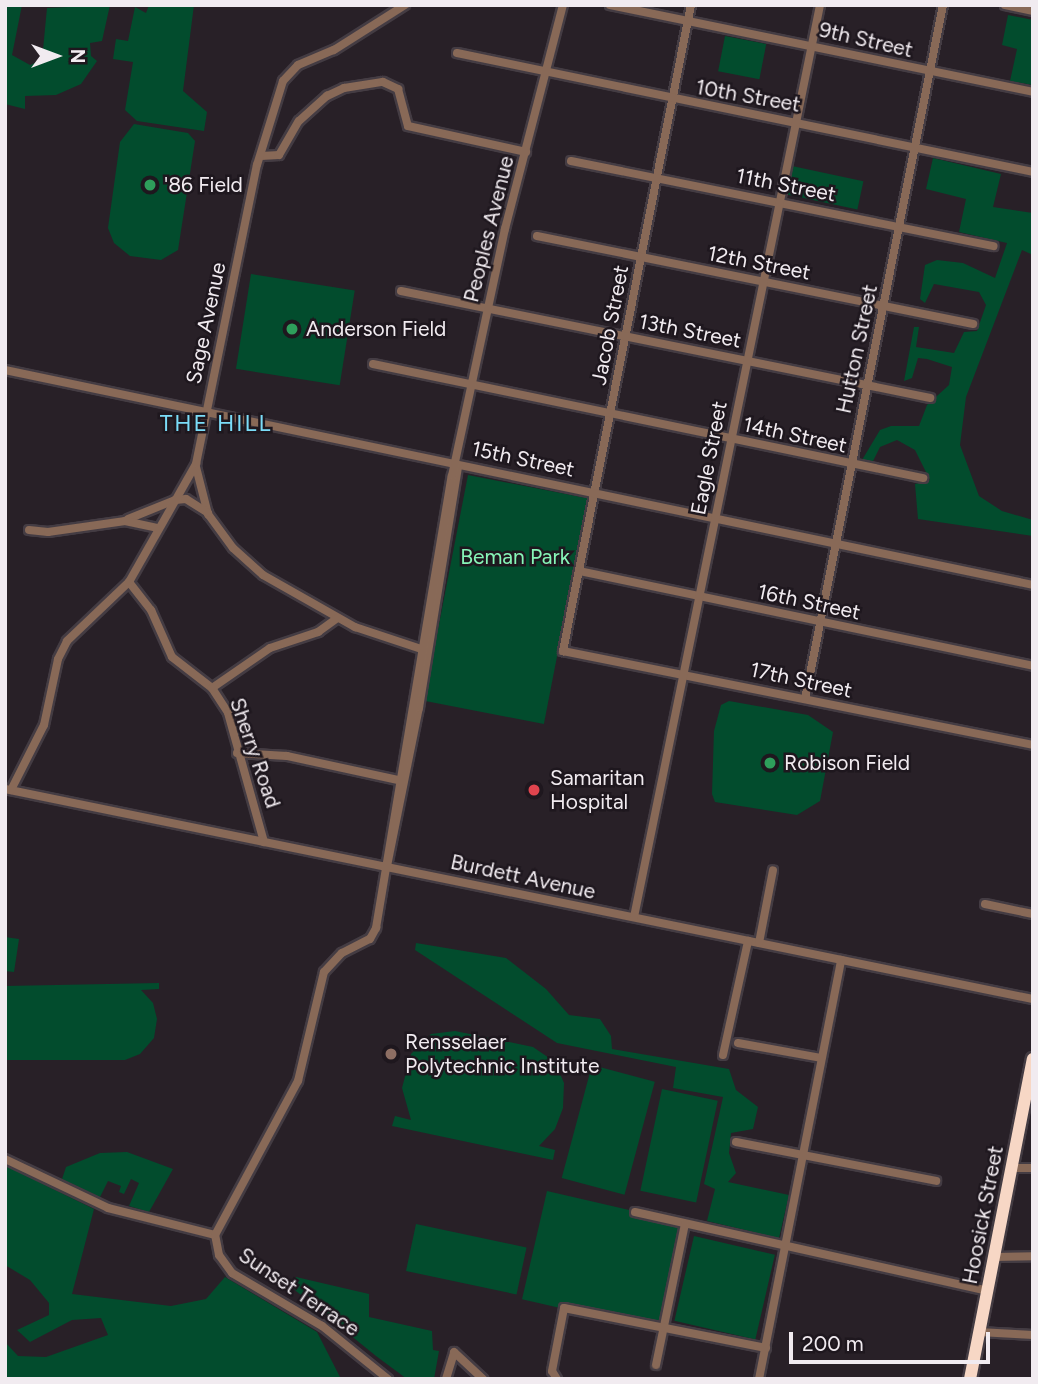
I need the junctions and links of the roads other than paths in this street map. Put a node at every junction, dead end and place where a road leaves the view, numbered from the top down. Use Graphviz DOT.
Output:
graph roads {
  1 [pos="405,5"];
  2 [pos="563,5"];
  3 [pos="610,5"];
  4 [pos="691,5"];
  5 [pos="820,5"];
  6 [pos="943,5"];
  7 [pos="1005,5"];
  8 [pos="1033,11"];
  9 [pos="688,21"];
  10 [pos="811,45"];
  11 [pos="457,52"];
  12 [pos="929,72"];
  13 [pos="547,73"];
  14 [pos="1033,92"];
  15 [pos="673,100"];
  16 [pos="794,122"];
  17 [pos="916,147"];
  18 [pos="526,152"];
  19 [pos="261,156"];
  20 [pos="571,161"];
  21 [pos="1033,172"];
  22 [pos="658,178"];
  23 [pos="778,200"];
  24 [pos="900,226"];
  25 [pos="537,236"];
  26 [pos="994,246"];
  27 [pos="642,257"];
  28 [pos="761,281"];
  29 [pos="401,291"];
  30 [pos="884,306"];
  31 [pos="487,308"];
  32 [pos="973,324"];
  33 [pos="626,337"];
  34 [pos="746,360"];
  35 [pos="373,364"];
  36 [pos="5,370"];
  37 [pos="868,385"];
  38 [pos="472,386"];
  39 [pos="930,398"];
  40 [pos="205,411"];
  41 [pos="610,415"];
  42 [pos="730,439"];
  43 [pos="457,463"];
  44 [pos="196,464"];
  45 [pos="851,465"];
  46 [pos="923,478"];
  47 [pos="595,492"];
  48 [pos="176,500"];
  49 [pos="208,514"];
  50 [pos="715,517"];
  51 [pos="125,521"];
  52 [pos="158,528"];
  53 [pos="29,530"];
  54 [pos="835,544"];
  55 [pos="579,571"];
  56 [pos="129,582"];
  57 [pos="1033,584"];
  58 [pos="699,597"];
  59 [pos="337,618"];
  60 [pos="821,623"];
  61 [pos="425,650"];
  62 [pos="563,650"];
  63 [pos="1033,666"];
  64 [pos="685,674"];
  65 [pos="212,688"];
  66 [pos="805,699"];
  67 [pos="1033,745"];
  68 [pos="237,753"];
  69 [pos="402,781"];
  70 [pos="8,790"];
  71 [pos="264,842"];
  72 [pos="386,867"];
  73 [pos="773,870"];
  74 [pos="985,904"];
  75 [pos="1033,914"];
  76 [pos="635,918"];
  77 [pos="748,941"];
  78 [pos="759,943"];
  79 [pos="841,960"];
  80 [pos="1033,999"];
  81 [pos="738,1043"];
  82 [pos="723,1055"];
  83 [pos="821,1058"];
  84 [pos="1032,1064"];
  85 [pos="736,1142"];
  86 [pos="803,1155"];
  87 [pos="5,1159"];
  88 [pos="1033,1167"];
  89 [pos="1012,1168"];
  90 [pos="936,1181"];
  91 [pos="635,1212"];
  92 [pos="685,1224"];
  93 [pos="215,1235"];
  94 [pos="785,1245"];
  95 [pos="1033,1256"];
  96 [pos="994,1257"];
  97 [pos="987,1291"];
  98 [pos="664,1328"];
  99 [pos="979,1332"];
  100 [pos="1033,1335"];
  101 [pos="766,1349"];
  102 [pos="656,1365"];
  103 [pos="555,1377"];
  104 [pos="387,1379"];
  105 [pos="446,1379"];
  106 [pos="483,1379"];
  107 [pos="759,1379"];
  108 [pos="970,1379"];
  1 -- 19 [label="street, Sage Avenue"];
  2 -- 13 [label="street, Peoples Avenue"];
  3 -- 9 [label="street, 9th Street"];
  4 -- 9 [label="street, Jacob Street"];
  5 -- 10 [label="street, Eagle Street"];
  6 -- 12 [label="street, Hutton Street"];
  7 -- 8 [label="street"];
  9 -- 10 [label="street, 9th Street"];
  9 -- 15 [label="street, Jacob Street"];
  10 -- 12 [label="street, 9th Street"];
  10 -- 16 [label="street, Eagle Street"];
  11 -- 13 [label="street, 10th Street"];
  12 -- 14 [label="street, 9th Street"];
  12 -- 17 [label="street, Hutton Street"];
  13 -- 15 [label="street, 10th Street"];
  13 -- 18 [label="street, Peoples Avenue"];
  15 -- 16 [label="street, 10th Street"];
  15 -- 22 [label="street, Jacob Street"];
  16 -- 17 [label="street, 10th Street"];
  16 -- 23 [label="street, Eagle Street"];
  17 -- 21 [label="street, 10th Street"];
  17 -- 24 [label="street, Hutton Street"];
  18 -- 19 [label="street"];
  18 -- 31 [label="street, Peoples Avenue"];
  19 -- 40 [label="street, Sage Avenue"];
  20 -- 22 [label="street, 11th Street"];
  22 -- 23 [label="street, 11th Street"];
  22 -- 27 [label="street, Jacob Street"];
  23 -- 24 [label="street, 11th Street"];
  23 -- 28 [label="street, Eagle Street"];
  24 -- 26 [label="street, 11th Street"];
  24 -- 30 [label="street, Hutton Street"];
  25 -- 27 [label="street, 12th Street"];
  27 -- 28 [label="street, 12th Street"];
  27 -- 33 [label="street, Jacob Street"];
  28 -- 30 [label="street, 12th Street"];
  28 -- 34 [label="street, Eagle Street"];
  29 -- 31 [label="street, 13th Street"];
  30 -- 32 [label="street, 12th Street"];
  30 -- 37 [label="street, Hutton Street"];
  31 -- 33 [label="street, 13th Street"];
  31 -- 38 [label="street, Peoples Avenue"];
  33 -- 34 [label="street, 13th Street"];
  33 -- 41 [label="street, Jacob Street"];
  34 -- 37 [label="street, 13th Street"];
  34 -- 42 [label="street, Eagle Street"];
  35 -- 38 [label="street, 14th Street"];
  36 -- 40 [label="street, 15th Street"];
  37 -- 39 [label="street, 13th Street"];
  37 -- 45 [label="street, Hutton Street"];
  38 -- 41 [label="street, 14th Street"];
  38 -- 43 [label="street, Peoples Avenue"];
  40 -- 43 [label="street, 15th Street"];
  40 -- 44 [label="street, Sage Avenue"];
  41 -- 42 [label="street, 14th Street"];
  41 -- 47 [label="street, Jacob Street"];
  42 -- 45 [label="street, 14th Street"];
  42 -- 50 [label="street, Eagle Street"];
  43 -- 47 [label="street, 15th Street"];
  43 -- 61 [label="street, Peoples Avenue"];
  44 -- 48 [label="street, Sage Avenue"];
  44 -- 49 [label="street"];
  45 -- 46 [label="street, 14th Street"];
  45 -- 54 [label="street, Hutton Street"];
  47 -- 50 [label="street, 15th Street"];
  47 -- 55 [label="street, Jacob Street"];
  48 -- 49 [label="street"];
  48 -- 51 [label="street"];
  48 -- 52 [label="street, Sage Avenue"];
  49 -- 59 [label="street"];
  50 -- 54 [label="street, 15th Street"];
  50 -- 58 [label="street, Eagle Street"];
  51 -- 52 [label="street"];
  51 -- 53 [label="street"];
  52 -- 56 [label="street, Sage Avenue"];
  54 -- 57 [label="street, 15th Street"];
  54 -- 60 [label="street, Hutton Street"];
  55 -- 58 [label="street, 16th Street"];
  55 -- 62 [label="street, Jacob Street"];
  56 -- 65 [label="street, Sherry Road"];
  56 -- 70 [label="street, Sage Avenue"];
  58 -- 60 [label="street, 16th Street"];
  58 -- 64 [label="street, Eagle Street"];
  59 -- 61 [label="street"];
  59 -- 65 [label="street"];
  60 -- 63 [label="street, 16th Street"];
  60 -- 66 [label="street, Hutton Street"];
  61 -- 69 [label="street, Peoples Avenue"];
  62 -- 64 [label="street, 17th Street"];
  64 -- 66 [label="street, 17th Street"];
  64 -- 76 [label="street, Eagle Street"];
  65 -- 68 [label="street, Sherry Road"];
  66 -- 67 [label="street, 17th Street"];
  68 -- 69 [label="street"];
  68 -- 71 [label="street, Sherry Road"];
  69 -- 72 [label="street, Peoples Avenue"];
  70 -- 71 [label="street, Burdett Avenue"];
  71 -- 72 [label="street, Burdett Avenue"];
  72 -- 76 [label="street, Burdett Avenue"];
  72 -- 93 [label="street, Peoples Avenue"];
  73 -- 78 [label="street"];
  74 -- 75 [label="street"];
  76 -- 77 [label="street, Burdett Avenue"];
  77 -- 78 [label="street, Burdett Avenue"];
  77 -- 82 [label="street"];
  78 -- 79 [label="street, Burdett Avenue"];
  79 -- 80 [label="street, Burdett Avenue"];
  79 -- 83 [label="street"];
  81 -- 83 [label="street"];
  83 -- 86 [label="street"];
  84 -- 89 [label="highway, Hoosick Street"];
  85 -- 86 [label="street"];
  86 -- 90 [label="street"];
  86 -- 94 [label="street"];
  87 -- 93 [label="street"];
  88 -- 89 [label="street"];
  89 -- 96 [label="highway, Hoosick Street"];
  91 -- 92 [label="street"];
  92 -- 94 [label="street"];
  92 -- 98 [label="street"];
  93 -- 104 [label="street, Sunset Terrace"];
  94 -- 97 [label="street"];
  94 -- 101 [label="street"];
  95 -- 96 [label="street"];
  96 -- 97 [label="highway, Hoosick Street"];
  97 -- 99 [label="highway, Hoosick Street"];
  98 -- 101 [label="street"];
  98 -- 102 [label="street"];
  98 -- 103 [label="street"];
  99 -- 100 [label="street"];
  99 -- 108 [label="highway, Hoosick Street"];
  101 -- 107 [label="street"];
  105 -- 106 [label="street"];
}
